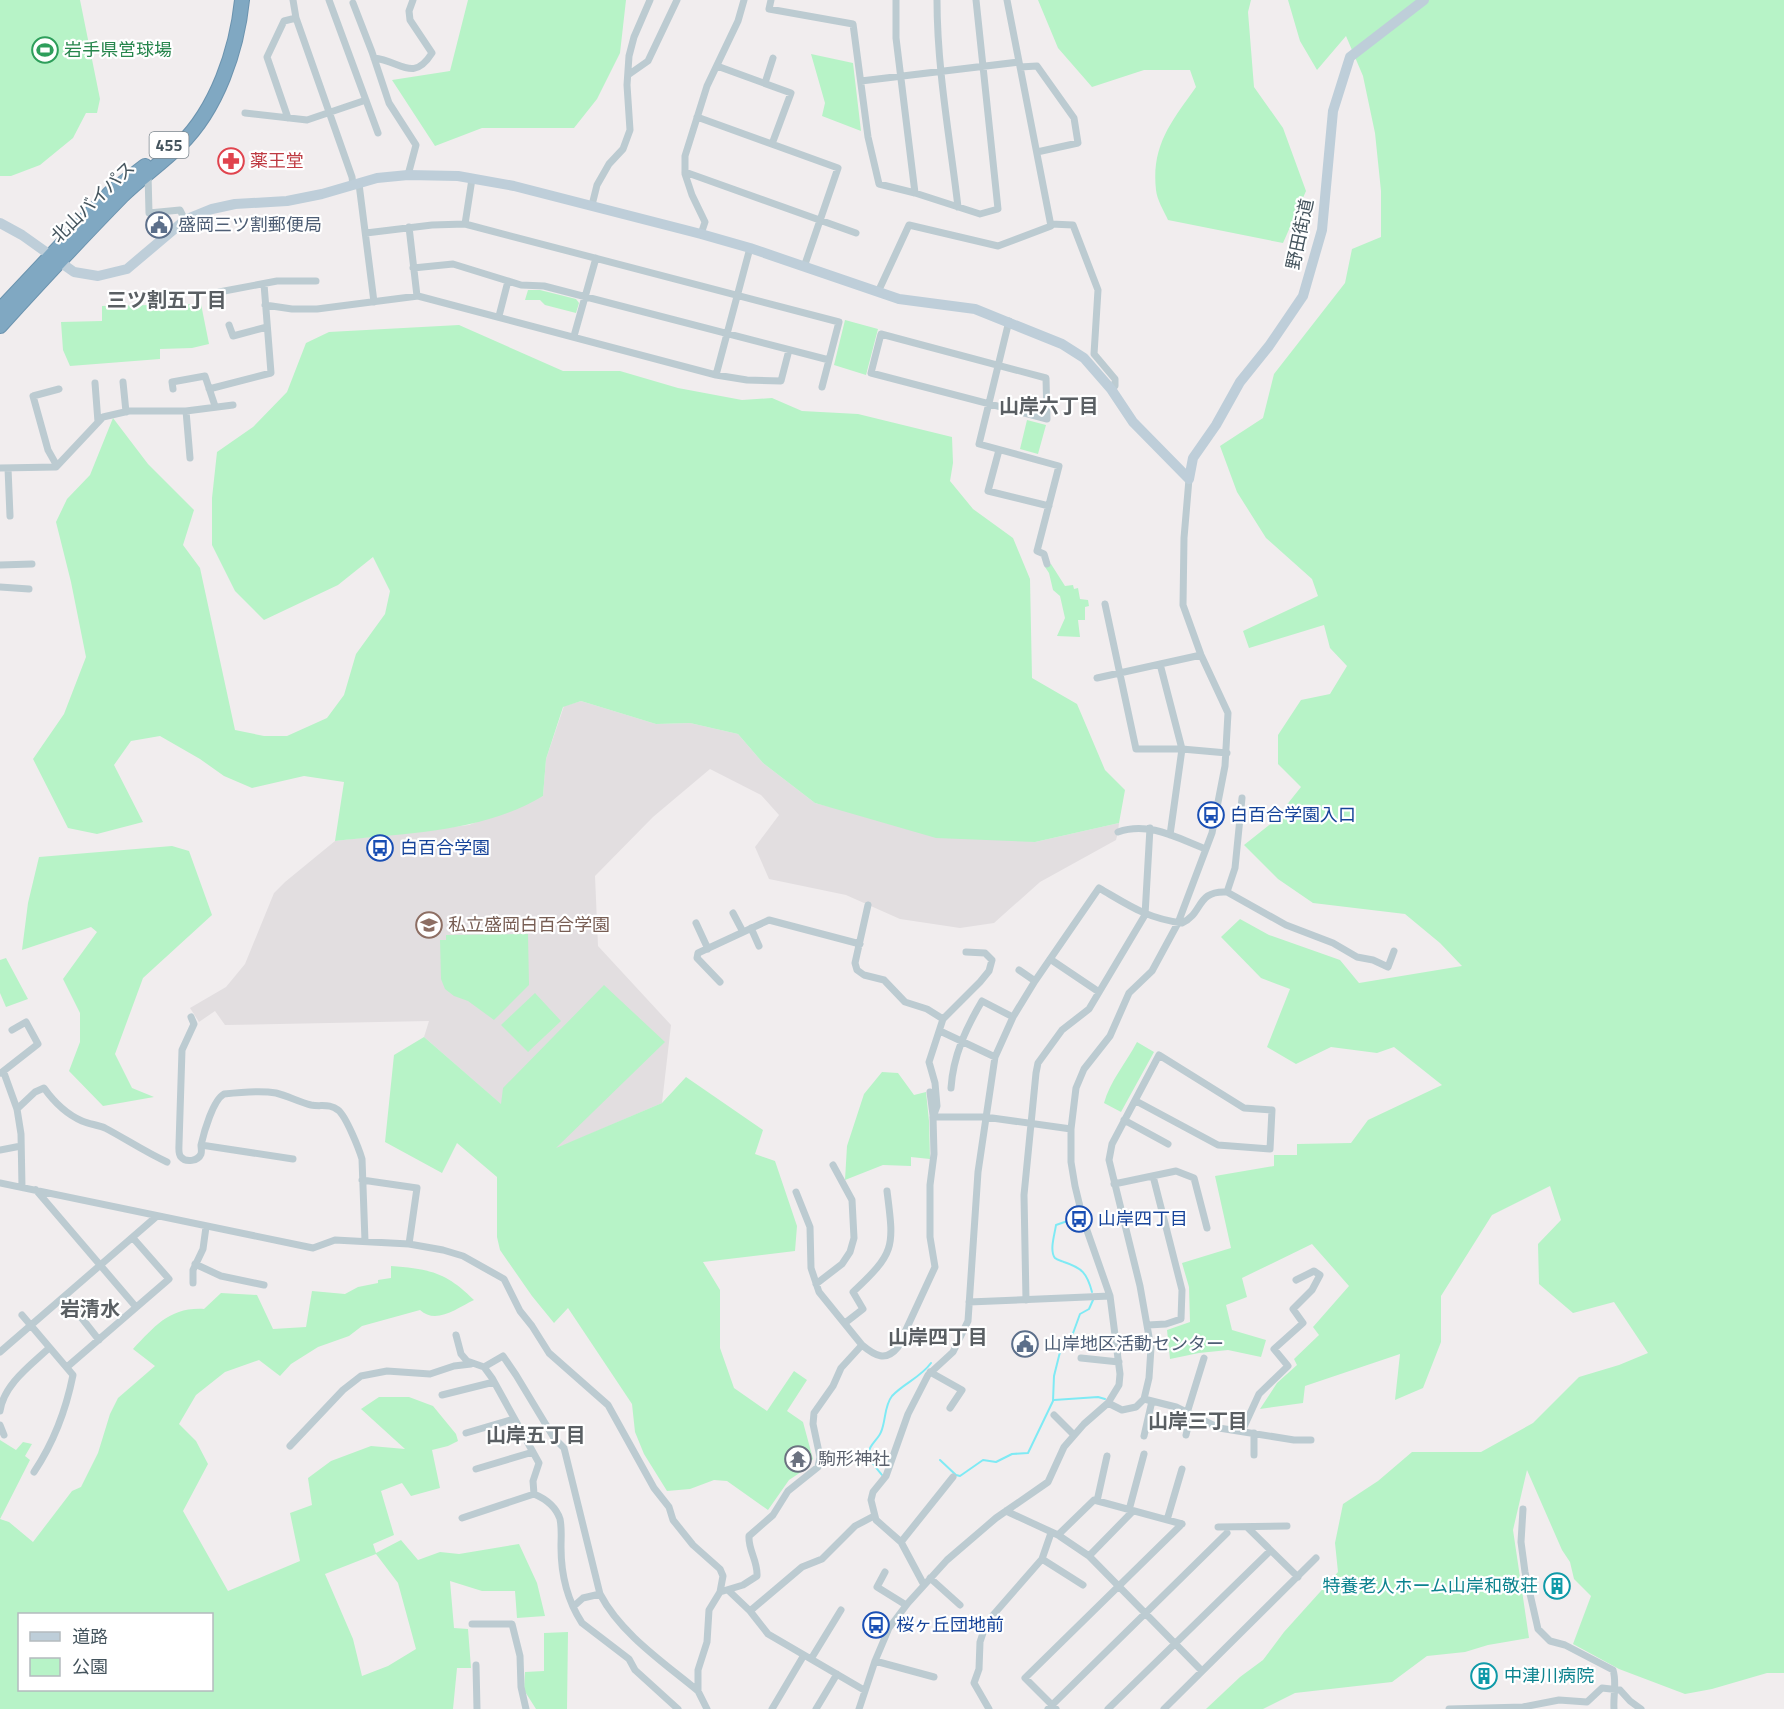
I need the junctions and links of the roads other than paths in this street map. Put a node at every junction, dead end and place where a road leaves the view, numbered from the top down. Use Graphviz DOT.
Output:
graph roads {
  1 [pos="235,0"];
  2 [pos="242,0"];
  3 [pos="293,0"];
  4 [pos="329,0"];
  5 [pos="413,0"];
  6 [pos="650,0"];
  7 [pos="677,0"];
  8 [pos="744,0"];
  9 [pos="771,0"];
  10 [pos="896,0"];
  11 [pos="938,0"];
  12 [pos="976,0"];
  13 [pos="1006,0"];
  14 [pos="1424,0"];
  15 [pos="353,3"];
  16 [pos="296,18"];
  17 [pos="374,58"];
  18 [pos="773,58"];
  19 [pos="1019,64"];
  20 [pos="717,66"];
  21 [pos="983,66"];
  22 [pos="941,71"];
  23 [pos="628,75"];
  24 [pos="900,76"];
  25 [pos="861,81"];
  26 [pos="765,83"];
  27 [pos="366,100"];
  28 [pos="245,113"];
  29 [pos="330,113"];
  30 [pos="697,117"];
  31 [pos="288,118"];
  32 [pos="378,133"];
  33 [pos="772,144"];
  34 [pos="1037,152"];
  35 [pos="686,171"];
  36 [pos="148,174"];
  37 [pos="408,175"];
  38 [pos="472,179"];
  39 [pos="356,185"];
  40 [pos="915,193"];
  41 [pos="592,205"];
  42 [pos="958,207"];
  43 [pos="184,220"];
  44 [pos="820,220"];
  45 [pos="0,223"];
  46 [pos="465,224"];
  47 [pos="1051,224"];
  48 [pos="409,227"];
  49 [pos="366,233"];
  50 [pos="856,233"];
  51 [pos="701,234"];
  52 [pos="750,248"];
  53 [pos="54,258"];
  54 [pos="596,258"];
  55 [pos="804,267"];
  56 [pos="414,268"];
  57 [pos="316,281"];
  58 [pos="508,281"];
  59 [pos="264,284"];
  60 [pos="219,292"];
  61 [pos="878,292"];
  62 [pos="737,295"];
  63 [pos="417,296"];
  64 [pos="585,296"];
  65 [pos="374,302"];
  66 [pos="265,305"];
  67 [pos="0,310"];
  68 [pos="499,316"];
  69 [pos="1009,321"];
  70 [pos="229,325"];
  71 [pos="0,326"];
  72 [pos="267,327"];
  73 [pos="726,333"];
  74 [pos="574,336"];
  75 [pos="789,350"];
  76 [pos="829,360"];
  77 [pos="998,366"];
  78 [pos="716,375"];
  79 [pos="123,382"];
  80 [pos="95,383"];
  81 [pos="822,387"];
  82 [pos="59,389"];
  83 [pos="173,389"];
  84 [pos="209,389"];
  85 [pos="1111,389"];
  86 [pos="989,404"];
  87 [pos="233,405"];
  88 [pos="215,406"];
  89 [pos="186,411"];
  90 [pos="126,412"];
  91 [pos="98,422"];
  92 [pos="999,450"];
  93 [pos="190,458"];
  94 [pos="57,466"];
  95 [pos="4,468"];
  96 [pos="1189,479"];
  97 [pos="1048,506"];
  98 [pos="10,516"];
  99 [pos="32,564"];
  100 [pos="1047,564"];
  101 [pos="0,565"];
  102 [pos="0,587"];
  103 [pos="29,589"];
  104 [pos="1105,604"];
  105 [pos="1201,655"];
  106 [pos="1160,664"];
  107 [pos="1119,673"];
  108 [pos="1096,678"];
  109 [pos="1182,749"];
  110 [pos="1227,753"];
  111 [pos="1242,798"];
  112 [pos="1150,828"];
  113 [pos="1118,832"];
  114 [pos="1170,835"];
  115 [pos="1206,849"];
  116 [pos="1227,892"];
  117 [pos="868,905"];
  118 [pos="733,912"];
  119 [pos="1145,915"];
  120 [pos="696,923"];
  121 [pos="1178,923"];
  122 [pos="751,928"];
  123 [pos="743,932"];
  124 [pos="860,944"];
  125 [pos="759,946"];
  126 [pos="708,949"];
  127 [pos="1394,951"];
  128 [pos="966,952"];
  129 [pos="1050,959"];
  130 [pos="1019,970"];
  131 [pos="1035,981"];
  132 [pos="720,982"];
  133 [pos="1099,992"];
  134 [pos="191,1017"];
  135 [pos="1012,1017"];
  136 [pos="943,1018"];
  137 [pos="12,1030"];
  138 [pos="940,1031"];
  139 [pos="961,1041"];
  140 [pos="994,1057"];
  141 [pos="1,1073"];
  142 [pos="951,1088"];
  143 [pos="930,1092"];
  144 [pos="1136,1101"];
  145 [pos="16,1109"];
  146 [pos="933,1117"];
  147 [pos="985,1117"];
  148 [pos="1124,1120"];
  149 [pos="1031,1123"];
  150 [pos="1071,1129"];
  151 [pos="1168,1144"];
  152 [pos="201,1145"];
  153 [pos="21,1146"];
  154 [pos="0,1150"];
  155 [pos="293,1159"];
  156 [pos="167,1162"];
  157 [pos="833,1165"];
  158 [pos="1153,1176"];
  159 [pos="362,1180"];
  160 [pos="0,1183"];
  161 [pos="1114,1184"];
  162 [pos="22,1187"];
  163 [pos="36,1190"];
  164 [pos="887,1191"];
  165 [pos="796,1192"];
  166 [pos="157,1216"];
  167 [pos="206,1227"];
  168 [pos="1207,1228"];
  169 [pos="133,1238"];
  170 [pos="365,1241"];
  171 [pos="409,1244"];
  172 [pos="195,1264"];
  173 [pos="101,1266"];
  174 [pos="1296,1280"];
  175 [pos="193,1283"];
  176 [pos="816,1284"];
  177 [pos="264,1285"];
  178 [pos="1110,1296"];
  179 [pos="65,1297"];
  180 [pos="1026,1300"];
  181 [pos="969,1302"];
  182 [pos="136,1306"];
  183 [pos="22,1315"];
  184 [pos="845,1323"];
  185 [pos="1148,1325"];
  186 [pos="32,1326"];
  187 [pos="456,1335"];
  188 [pos="99,1340"];
  189 [pos="862,1345"];
  190 [pos="49,1348"];
  191 [pos="1,1350"];
  192 [pos="1081,1358"];
  193 [pos="1204,1359"];
  194 [pos="1119,1362"];
  195 [pos="473,1364"];
  196 [pos="67,1367"];
  197 [pos="484,1367"];
  198 [pos="930,1372"];
  199 [pos="494,1382"];
  200 [pos="442,1395"];
  201 [pos="1148,1400"];
  202 [pos="1108,1403"];
  203 [pos="950,1408"];
  204 [pos="0,1411"];
  205 [pos="1189,1414"];
  206 [pos="1054,1415"];
  207 [pos="514,1419"];
  208 [pos="0,1425"];
  209 [pos="1242,1431"];
  210 [pos="466,1432"];
  211 [pos="1254,1433"];
  212 [pos="4,1435"];
  213 [pos="1074,1435"];
  214 [pos="1186,1435"];
  215 [pos="1144,1436"];
  216 [pos="1311,1440"];
  217 [pos="290,1446"];
  218 [pos="533,1452"];
  219 [pos="1144,1454"];
  220 [pos="1254,1455"];
  221 [pos="1107,1456"];
  222 [pos="476,1469"];
  223 [pos="1182,1469"];
  224 [pos="34,1472"];
  225 [pos="953,1477"];
  226 [pos="534,1494"];
  227 [pos="1096,1501"];
  228 [pos="1523,1509"];
  229 [pos="1131,1510"];
  230 [pos="1006,1511"];
  231 [pos="874,1516"];
  232 [pos="462,1518"];
  233 [pos="1167,1520"];
  234 [pos="1287,1526"];
  235 [pos="1218,1527"];
  236 [pos="1247,1527"];
  237 [pos="1227,1533"];
  238 [pos="1054,1534"];
  239 [pos="901,1542"];
  240 [pos="1270,1551"];
  241 [pos="1089,1556"];
  242 [pos="1316,1558"];
  243 [pos="1042,1559"];
  244 [pos="885,1572"];
  245 [pos="1298,1577"];
  246 [pos="930,1578"];
  247 [pos="924,1585"];
  248 [pos="1118,1585"];
  249 [pos="1083,1586"];
  250 [pos="729,1591"];
  251 [pos="720,1592"];
  252 [pos="600,1594"];
  253 [pos="906,1605"];
  254 [pos="960,1605"];
  255 [pos="574,1606"];
  256 [pos="841,1610"];
  257 [pos="750,1611"];
  258 [pos="1146,1613"];
  259 [pos="472,1624"];
  260 [pos="1176,1644"];
  261 [pos="808,1657"];
  262 [pos="875,1661"];
  263 [pos="476,1665"];
  264 [pos="1202,1671"];
  265 [pos="837,1674"];
  266 [pos="934,1677"];
  267 [pos="1613,1689"];
  268 [pos="698,1690"];
  269 [pos="864,1690"];
  270 [pos="1052,1708"];
  271 [pos="1525,1708"];
  272 [pos="477,1709"];
  273 [pos="526,1709"];
  274 [pos="678,1709"];
  275 [pos="707,1709"];
  276 [pos="772,1709"];
  277 [pos="816,1709"];
  278 [pos="859,1709"];
  279 [pos="989,1709"];
  280 [pos="1108,1709"];
  281 [pos="1164,1709"];
  282 [pos="1449,1709"];
  283 [pos="1614,1709"];
  284 [pos="1641,1709"];
  1 -- 53 [label="highway, 北山バイパス / 455"];
  2 -- 36 [label="highway, 北山バイパス / 455"];
  3 -- 16 [label="street"];
  4 -- 27 [label="street"];
  5 -- 17 [label="street"];
  6 -- 23 [label="street"];
  7 -- 23 [label="street"];
  8 -- 20 [label="street"];
  9 -- 25 [label="street"];
  10 -- 24 [label="street"];
  11 -- 22 [label="street"];
  12 -- 21 [label="street"];
  13 -- 19 [label="street"];
  14 -- 96 [label="street, 野田街道"];
  15 -- 17 [label="street"];
  16 -- 29 [label="street"];
  16 -- 31 [label="street"];
  17 -- 37 [label="street"];
  18 -- 26 [label="street"];
  19 -- 21 [label="street"];
  19 -- 34 [label="street"];
  19 -- 34 [label="street"];
  20 -- 26 [label="street"];
  20 -- 30 [label="street"];
  21 -- 22 [label="street"];
  21 -- 42 [label="street"];
  22 -- 24 [label="street"];
  22 -- 42 [label="street"];
  23 -- 41 [label="street"];
  24 -- 25 [label="street"];
  24 -- 40 [label="street"];
  25 -- 40 [label="street"];
  26 -- 33 [label="street"];
  27 -- 29 [label="street"];
  27 -- 32 [label="street"];
  28 -- 31 [label="street"];
  29 -- 31 [label="street"];
  29 -- 39 [label="street"];
  30 -- 33 [label="street"];
  30 -- 35 [label="street"];
  33 -- 44 [label="street"];
  34 -- 47 [label="street"];
  35 -- 44 [label="street"];
  35 -- 51 [label="street"];
  36 -- 43 [label="street"];
  36 -- 53 [label="highway, 北山バイパス / 455"];
  37 -- 38 [label="street"];
  37 -- 39 [label="street"];
  38 -- 41 [label="street"];
  38 -- 46 [label="street"];
  39 -- 43 [label="street"];
  39 -- 49 [label="street"];
  40 -- 42 [label="street"];
  41 -- 51 [label="street"];
  43 -- 53 [label="street"];
  44 -- 50 [label="street"];
  44 -- 55 [label="street"];
  45 -- 53 [label="street"];
  46 -- 48 [label="street"];
  46 -- 54 [label="street"];
  47 -- 61 [label="street"];
  47 -- 85 [label="street"];
  48 -- 49 [label="street"];
  48 -- 56 [label="street"];
  49 -- 65 [label="street"];
  51 -- 52 [label="street"];
  52 -- 55 [label="street"];
  52 -- 62 [label="street"];
  53 -- 67 [label="highway, 北山バイパス / 455"];
  53 -- 71 [label="highway, 北山バイパス / 455"];
  54 -- 62 [label="street"];
  54 -- 64 [label="street"];
  55 -- 61 [label="street"];
  56 -- 58 [label="street"];
  56 -- 63 [label="street"];
  57 -- 59 [label="street"];
  58 -- 64 [label="street"];
  58 -- 68 [label="street"];
  59 -- 60 [label="street"];
  59 -- 66 [label="street"];
  61 -- 69 [label="street"];
  62 -- 73 [label="street"];
  62 -- 76 [label="street"];
  63 -- 65 [label="street"];
  63 -- 68 [label="street"];
  64 -- 73 [label="street"];
  64 -- 74 [label="street"];
  65 -- 66 [label="street"];
  66 -- 72 [label="street"];
  68 -- 74 [label="street"];
  69 -- 77 [label="street"];
  69 -- 85 [label="street"];
  70 -- 72 [label="street"];
  72 -- 84 [label="street"];
  73 -- 75 [label="street"];
  73 -- 78 [label="street"];
  74 -- 78 [label="street"];
  75 -- 76 [label="street"];
  75 -- 78 [label="street"];
  76 -- 81 [label="street"];
  77 -- 86 [label="street"];
  77 -- 86 [label="street"];
  77 -- 86 [label="street"];
  79 -- 90 [label="street"];
  80 -- 91 [label="street"];
  82 -- 94 [label="street"];
  83 -- 84 [label="street"];
  84 -- 88 [label="street"];
  85 -- 96 [label="street"];
  86 -- 92 [label="street"];
  87 -- 88 [label="street"];
  88 -- 89 [label="street"];
  89 -- 90 [label="street"];
  89 -- 93 [label="street"];
  90 -- 91 [label="street"];
  91 -- 94 [label="street"];
  92 -- 97 [label="street"];
  92 -- 97 [label="street"];
  94 -- 95 [label="street"];
  95 -- 98 [label="street"];
  96 -- 105 [label="street"];
  97 -- 100 [label="street"];
  99 -- 101 [label="street"];
  102 -- 103 [label="street"];
  104 -- 107 [label="street"];
  105 -- 106 [label="street"];
  105 -- 110 [label="street"];
  106 -- 107 [label="street"];
  106 -- 109 [label="street"];
  107 -- 108 [label="street"];
  107 -- 109 [label="street"];
  109 -- 110 [label="street"];
  109 -- 114 [label="street"];
  110 -- 115 [label="street"];
  111 -- 116 [label="street"];
  112 -- 113 [label="street"];
  112 -- 114 [label="street"];
  112 -- 119 [label="street"];
  114 -- 115 [label="street"];
  115 -- 121 [label="street"];
  116 -- 121 [label="street"];
  116 -- 127 [label="street"];
  117 -- 124 [label="street"];
  118 -- 123 [label="street"];
  119 -- 121 [label="street"];
  119 -- 129 [label="street"];
  119 -- 133 [label="street"];
  120 -- 126 [label="street"];
  121 -- 150 [label="street"];
  122 -- 123 [label="street"];
  122 -- 124 [label="street"];
  122 -- 125 [label="street"];
  123 -- 126 [label="street"];
  124 -- 136 [label="street"];
  126 -- 132 [label="street"];
  128 -- 136 [label="street"];
  129 -- 131 [label="street"];
  129 -- 133 [label="street"];
  130 -- 131 [label="street"];
  131 -- 135 [label="street"];
  133 -- 149 [label="street"];
  134 -- 152 [label="street"];
  135 -- 139 [label="street"];
  135 -- 140 [label="street"];
  136 -- 138 [label="street"];
  137 -- 141 [label="street"];
  138 -- 139 [label="street"];
  138 -- 146 [label="street"];
  139 -- 140 [label="street"];
  139 -- 142 [label="street"];
  140 -- 147 [label="street"];
  141 -- 145 [label="street"];
  143 -- 146 [label="street"];
  144 -- 144 [label="street"];
  144 -- 148 [label="street"];
  145 -- 153 [label="street"];
  145 -- 156 [label="street"];
  146 -- 147 [label="street"];
  146 -- 189 [label="street"];
  147 -- 149 [label="street"];
  147 -- 181 [label="street"];
  148 -- 151 [label="street"];
  148 -- 161 [label="street"];
  149 -- 150 [label="street"];
  149 -- 180 [label="street"];
  150 -- 178 [label="street"];
  152 -- 155 [label="street"];
  152 -- 159 [label="street"];
  153 -- 154 [label="street"];
  153 -- 162 [label="street"];
  157 -- 176 [label="street"];
  158 -- 161 [label="street"];
  158 -- 168 [label="street"];
  158 -- 185 [label="street"];
  159 -- 170 [label="street"];
  159 -- 171 [label="street"];
  160 -- 162 [label="street"];
  161 -- 185 [label="street"];
  162 -- 163 [label="street"];
  163 -- 166 [label="street"];
  163 -- 173 [label="street"];
  164 -- 184 [label="street"];
  165 -- 176 [label="street"];
  166 -- 167 [label="street"];
  166 -- 169 [label="street"];
  167 -- 170 [label="street"];
  167 -- 172 [label="street"];
  169 -- 173 [label="street"];
  169 -- 182 [label="street"];
  170 -- 171 [label="street"];
  171 -- 251 [label="street"];
  172 -- 175 [label="street"];
  172 -- 177 [label="street"];
  173 -- 179 [label="street"];
  173 -- 182 [label="street"];
  174 -- 209 [label="street"];
  176 -- 184 [label="street"];
  178 -- 180 [label="street"];
  178 -- 194 [label="street"];
  179 -- 186 [label="street"];
  179 -- 188 [label="street"];
  180 -- 181 [label="street"];
  181 -- 198 [label="street"];
  182 -- 188 [label="street"];
  183 -- 186 [label="street"];
  184 -- 189 [label="street"];
  185 -- 201 [label="street"];
  186 -- 190 [label="street"];
  186 -- 191 [label="street"];
  187 -- 195 [label="street"];
  188 -- 196 [label="street"];
  189 -- 250 [label="street"];
  190 -- 196 [label="street"];
  190 -- 204 [label="street"];
  192 -- 194 [label="street"];
  193 -- 205 [label="street"];
  194 -- 202 [label="street"];
  195 -- 197 [label="street"];
  195 -- 217 [label="street"];
  196 -- 224 [label="street"];
  197 -- 199 [label="street"];
  197 -- 252 [label="street"];
  198 -- 203 [label="street"];
  198 -- 231 [label="street"];
  199 -- 200 [label="street"];
  199 -- 207 [label="street"];
  201 -- 202 [label="street"];
  201 -- 205 [label="street"];
  201 -- 215 [label="street"];
  202 -- 213 [label="street"];
  205 -- 209 [label="street"];
  205 -- 214 [label="street"];
  206 -- 213 [label="street"];
  207 -- 210 [label="street"];
  207 -- 218 [label="street"];
  208 -- 212 [label="street"];
  209 -- 211 [label="street"];
  211 -- 216 [label="street"];
  211 -- 220 [label="street"];
  213 -- 230 [label="street"];
  218 -- 222 [label="street"];
  218 -- 226 [label="street"];
  219 -- 229 [label="street"];
  221 -- 227 [label="street"];
  223 -- 233 [label="street"];
  225 -- 239 [label="street"];
  226 -- 232 [label="street"];
  226 -- 255 [label="street"];
  227 -- 229 [label="street"];
  227 -- 238 [label="street"];
  228 -- 267 [label="street"];
  229 -- 233 [label="street"];
  229 -- 241 [label="street"];
  230 -- 238 [label="street"];
  230 -- 246 [label="street"];
  231 -- 239 [label="street"];
  231 -- 257 [label="street"];
  233 -- 248 [label="street"];
  234 -- 236 [label="street"];
  235 -- 236 [label="street"];
  236 -- 240 [label="street"];
  237 -- 258 [label="street"];
  238 -- 241 [label="street"];
  238 -- 243 [label="street"];
  239 -- 247 [label="street"];
  240 -- 245 [label="street"];
  240 -- 260 [label="street"];
  241 -- 248 [label="street"];
  242 -- 245 [label="street"];
  243 -- 249 [label="street"];
  243 -- 279 [label="street"];
  244 -- 253 [label="street"];
  245 -- 264 [label="street"];
  246 -- 247 [label="street"];
  246 -- 254 [label="street"];
  247 -- 253 [label="street"];
  248 -- 258 [label="street"];
  248 -- 270 [label="street"];
  250 -- 251 [label="street"];
  250 -- 257 [label="street"];
  251 -- 268 [label="street"];
  252 -- 255 [label="street"];
  252 -- 268 [label="street"];
  253 -- 262 [label="street"];
  255 -- 274 [label="street"];
  256 -- 261 [label="street"];
  257 -- 261 [label="street"];
  258 -- 260 [label="street"];
  258 -- 270 [label="street"];
  259 -- 273 [label="street"];
  260 -- 264 [label="street"];
  260 -- 280 [label="street"];
  261 -- 265 [label="street"];
  261 -- 276 [label="street"];
  262 -- 266 [label="street"];
  262 -- 269 [label="street"];
  263 -- 272 [label="street"];
  264 -- 281 [label="street"];
  265 -- 269 [label="street"];
  265 -- 277 [label="street"];
  267 -- 271 [label="street"];
  267 -- 283 [label="street"];
  267 -- 284 [label="street"];
  268 -- 275 [label="street"];
  269 -- 278 [label="street"];
  271 -- 282 [label="street"];
}
